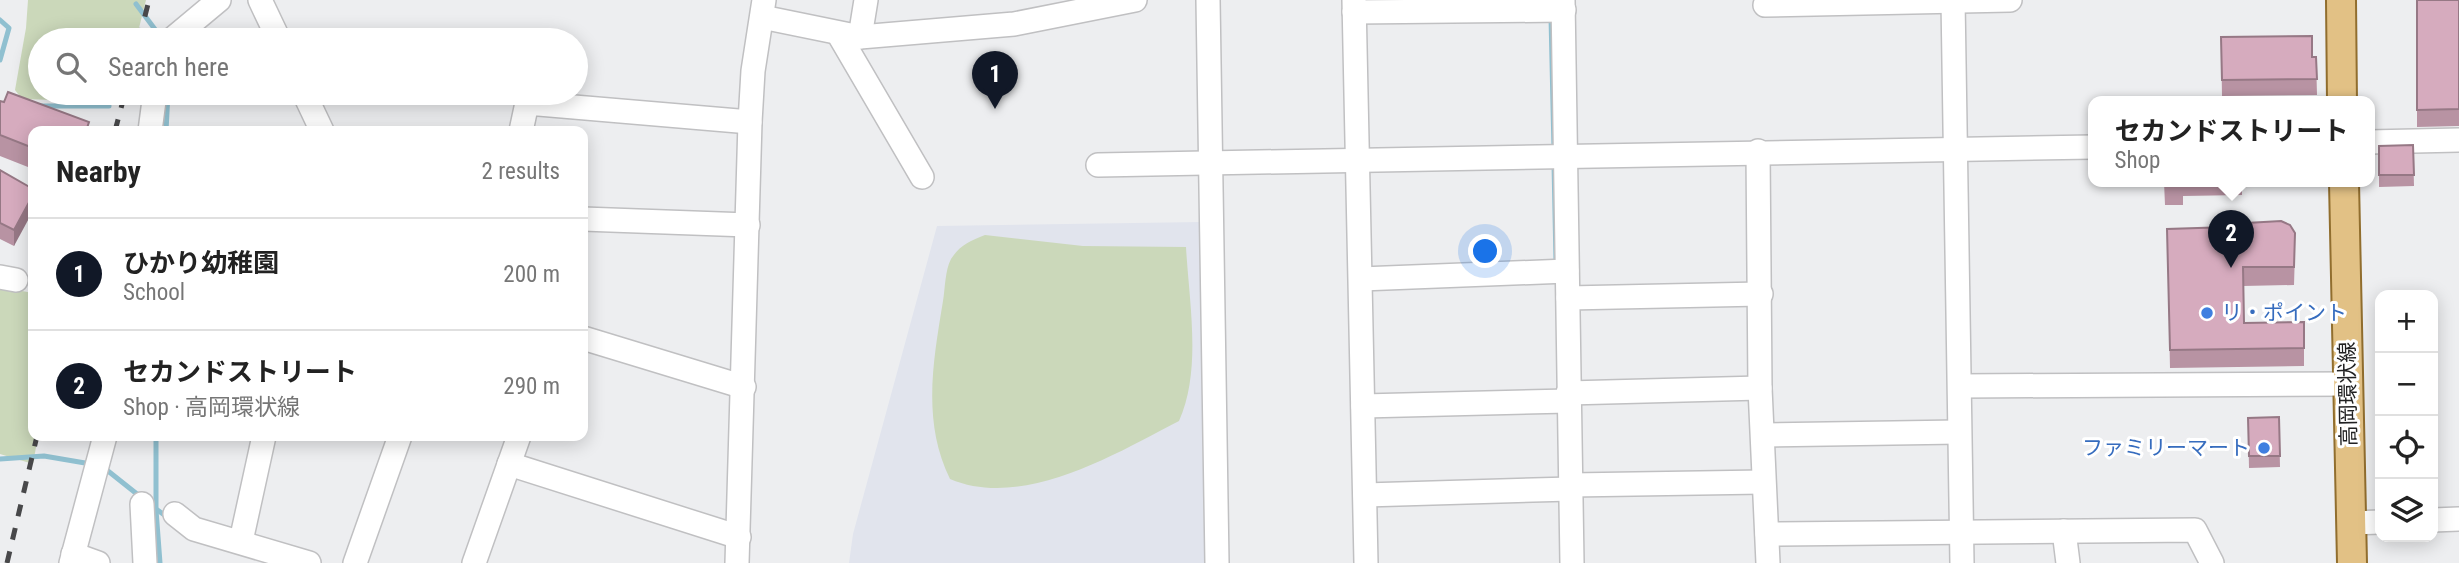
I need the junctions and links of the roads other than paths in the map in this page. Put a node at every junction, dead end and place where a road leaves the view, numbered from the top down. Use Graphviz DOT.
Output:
graph roads {
  1 [pos="219,0"];
  2 [pos="260,0"];
  3 [pos="866,0"];
  4 [pos="1135,0"];
  5 [pos="1208,0"];
  6 [pos="2010,0"];
  7 [pos="2342,0"];
  8 [pos="1953,1"];
  9 [pos="1765,5"];
  10 [pos="1354,6"];
  11 [pos="763,8"];
  12 [pos="1557,8"];
  13 [pos="185,28"];
  14 [pos="273,28"];
  15 [pos="850,36"];
  16 [pos="2342,96"];
  17 [pos="153,105"];
  18 [pos="310,105"];
  19 [pos="527,105"];
  20 [pos="550,105"];
  21 [pos="750,122"];
  22 [pos="151,126"];
  23 [pos="320,126"];
  24 [pos="522,126"];
  25 [pos="2459,140"];
  26 [pos="2375,142"];
  27 [pos="2088,147"];
  28 [pos="1954,149"];
  29 [pos="1758,151"];
  30 [pos="1557,157"];
  31 [pos="1357,162"];
  32 [pos="1209,164"];
  33 [pos="1098,165"];
  34 [pos="922,177"];
  35 [pos="2344,187"];
  36 [pos="588,219"];
  37 [pos="748,225"];
  38 [pos="1560,271"];
  39 [pos="1361,279"];
  40 [pos="1761,293"];
  41 [pos="1568,299"];
  42 [pos="588,340"];
  43 [pos="2348,384"];
  44 [pos="1960,386"];
  45 [pos="744,387"];
  46 [pos="1760,388"];
  47 [pos="1563,399"];
  48 [pos="1363,406"];
  49 [pos="1959,432"];
  50 [pos="1765,435"];
  51 [pos="104,441"];
  52 [pos="263,441"];
  53 [pos="398,441"];
  54 [pos="517,441"];
  55 [pos="509,464"];
  56 [pos="1763,481"];
  57 [pos="1566,489"];
  58 [pos="1365,495"];
  59 [pos="142,505"];
  60 [pos="175,514"];
  61 [pos="2459,519"];
  62 [pos="2438,520"];
  63 [pos="2375,522"];
  64 [pos="2351,523"];
  65 [pos="2064,531"];
  66 [pos="1961,532"];
  67 [pos="1767,534"];
  68 [pos="739,537"];
  69 [pos="241,541"];
  70 [pos="72,559"];
  71 [pos="98,563"];
  72 [pos="145,563"];
  73 [pos="309,563"];
  74 [pos="355,563"];
  75 [pos="474,563"];
  76 [pos="737,563"];
  77 [pos="1217,563"];
  78 [pos="1366,563"];
  79 [pos="1572,563"];
  80 [pos="1768,563"];
  81 [pos="1962,563"];
  82 [pos="2068,563"];
  83 [pos="2212,563"];
  84 [pos="2352,563"];
  1 -- 13 [label="street"];
  2 -- 14 [label="street"];
  3 -- 15 [label="street"];
  4 -- 15 [label="street"];
  5 -- 32 [label="street"];
  6 -- 8 [label="street"];
  7 -- 16 [label="main road"];
  8 -- 9 [label="street"];
  8 -- 28 [label="street"];
  10 -- 12 [label="street"];
  10 -- 31 [label="street"];
  11 -- 15 [label="street"];
  11 -- 21 [label="street"];
  12 -- 30 [label="street"];
  15 -- 34 [label="street"];
  17 -- 22 [label="street"];
  18 -- 23 [label="street"];
  19 -- 24 [label="street"];
  20 -- 21 [label="street"];
  21 -- 37 [label="street"];
  25 -- 26 [label="street"];
  27 -- 28 [label="street"];
  28 -- 29 [label="street"];
  28 -- 44 [label="street"];
  29 -- 30 [label="street"];
  29 -- 40 [label="street"];
  30 -- 31 [label="street"];
  30 -- 38 [label="street"];
  31 -- 32 [label="street"];
  31 -- 39 [label="street"];
  32 -- 33 [label="street"];
  32 -- 77 [label="street"];
  35 -- 43 [label="main road, 高岡環状線"];
  36 -- 37 [label="street"];
  37 -- 45 [label="street"];
  38 -- 39 [label="street"];
  38 -- 41 [label="street"];
  39 -- 48 [label="street"];
  40 -- 41 [label="street"];
  40 -- 46 [label="street"];
  41 -- 47 [label="street"];
  42 -- 45 [label="street"];
  43 -- 44 [label="street"];
  43 -- 64 [label="main road, 高岡環状線"];
  44 -- 49 [label="street"];
  45 -- 68 [label="street"];
  46 -- 47 [label="street"];
  46 -- 50 [label="street"];
  47 -- 48 [label="street"];
  47 -- 57 [label="street"];
  48 -- 58 [label="street"];
  49 -- 50 [label="street"];
  49 -- 66 [label="street"];
  50 -- 56 [label="street"];
  51 -- 70 [label="street"];
  52 -- 69 [label="street"];
  53 -- 74 [label="street"];
  54 -- 55 [label="street"];
  55 -- 68 [label="street"];
  55 -- 75 [label="street"];
  56 -- 57 [label="street"];
  56 -- 67 [label="street"];
  57 -- 58 [label="street"];
  57 -- 79 [label="street"];
  58 -- 78 [label="street"];
  59 -- 72 [label="street"];
  60 -- 69 [label="street"];
  61 -- 62 [label="street"];
  63 -- 64 [label="street"];
  64 -- 84 [label="main road, 高岡環状線"];
  65 -- 66 [label="street"];
  65 -- 82 [label="street"];
  65 -- 83 [label="street"];
  66 -- 67 [label="street"];
  66 -- 81 [label="street"];
  67 -- 80 [label="street"];
  68 -- 76 [label="street"];
  69 -- 73 [label="street"];
  70 -- 71 [label="street"];
}
